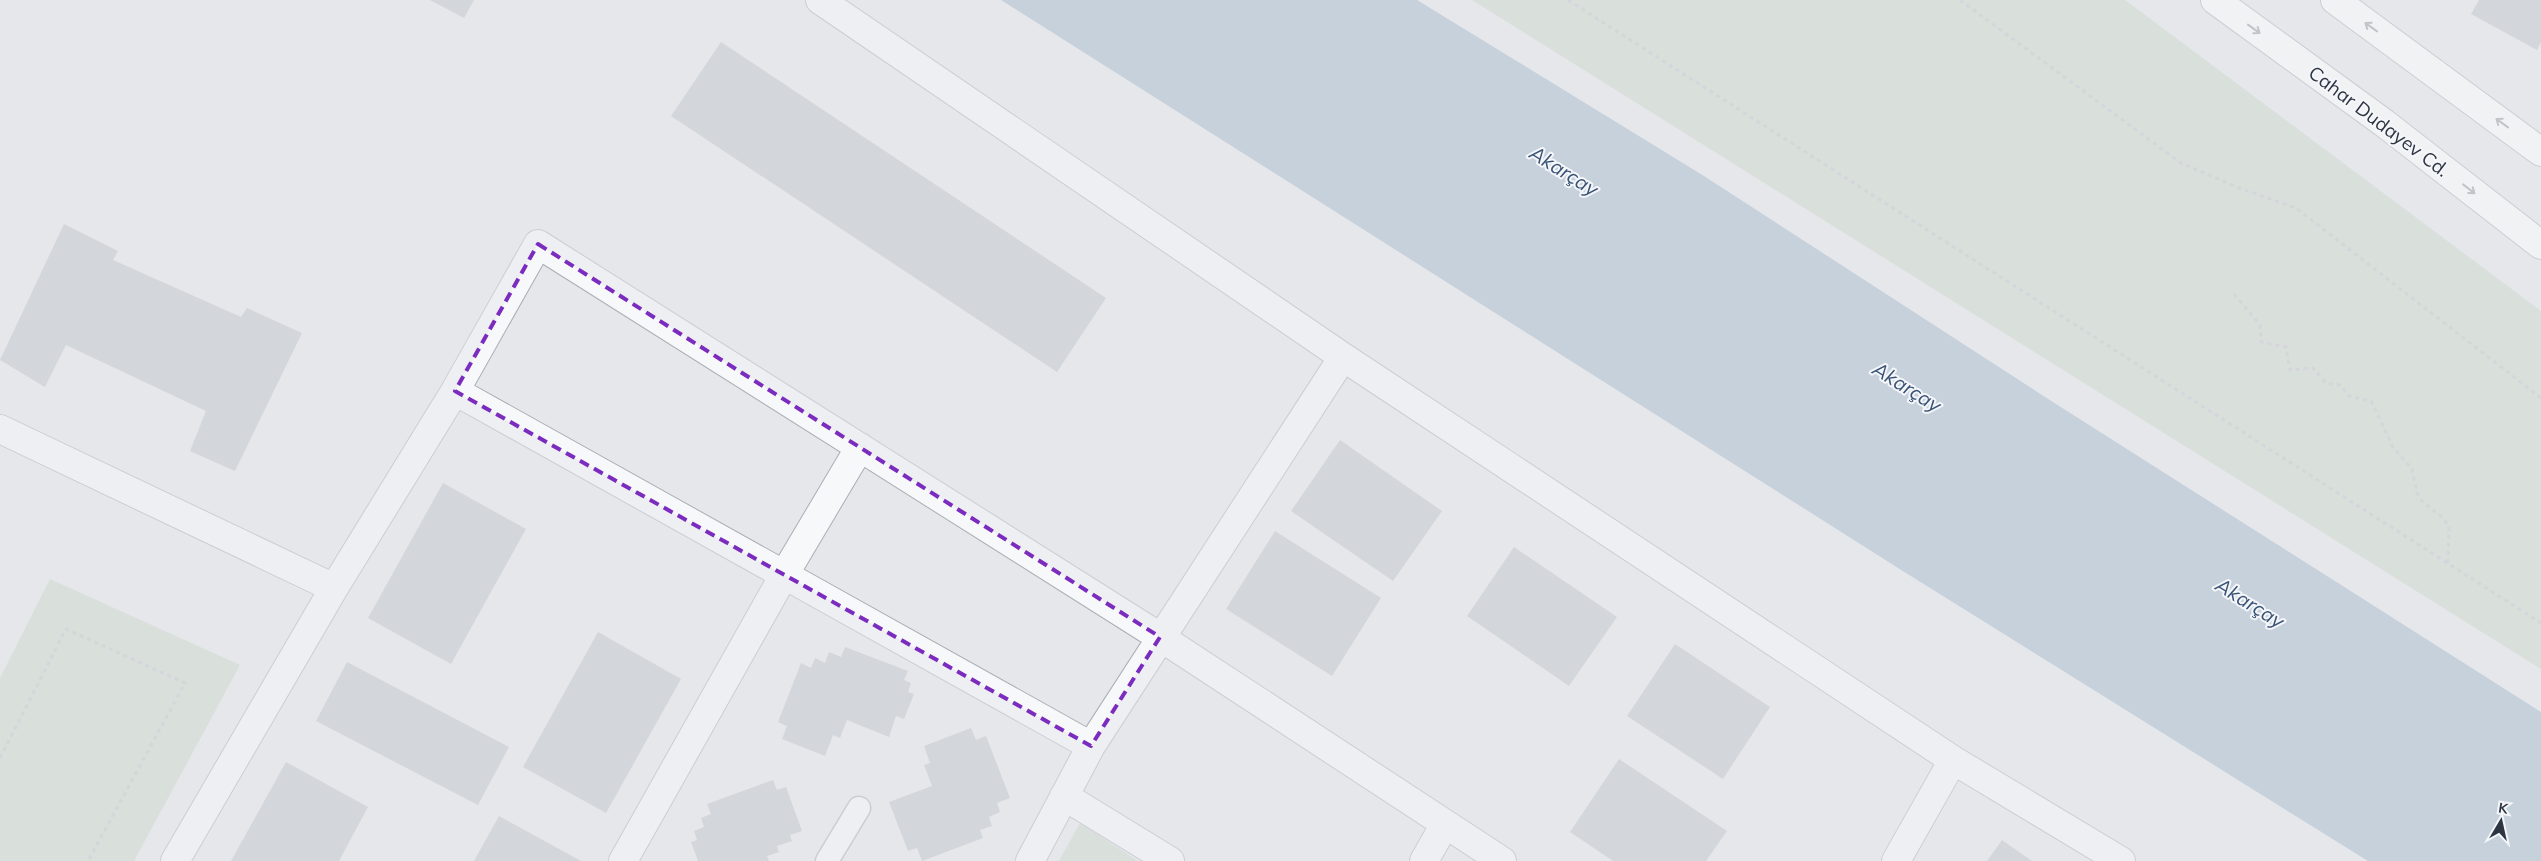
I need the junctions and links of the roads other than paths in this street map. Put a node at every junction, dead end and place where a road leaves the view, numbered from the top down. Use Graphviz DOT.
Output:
graph roads {
  1 [pos="820,0"];
  2 [pos="2215,0"];
  3 [pos="2335,0"];
  4 [pos="2541,152"];
  5 [pos="2541,245"];
  6 [pos="1343,357"];
  7 [pos="455,391"];
  8 [pos="0,428"];
  9 [pos="860,447"];
  10 [pos="784,575"];
  11 [pos="334,588"];
  12 [pos="1160,637"];
  13 [pos="1091,746"];
  14 [pos="1953,760"];
  15 [pos="1064,796"];
  16 [pos="858,808"];
  17 [pos="1445,824"];
  18 [pos="175,861"];
  19 [pos="623,861"];
  20 [pos="827,861"];
  21 [pos="1030,861"];
  22 [pos="1170,861"];
  23 [pos="1424,861"];
  24 [pos="1502,861"];
  25 [pos="1896,861"];
  26 [pos="2120,861"];
  1 -- 6 [label="street"];
  2 -- 5 [label="main road, Cahar Dudayev Cd., one-way"];
  4 -- 3 [label="main road, one-way"];
  6 -- 12 [label="street"];
  6 -- 14 [label="street"];
  7 -- 9 [label="street"];
  7 -- 10 [label="street"];
  7 -- 11 [label="street"];
  8 -- 11 [label="street"];
  9 -- 10 [label="street"];
  9 -- 12 [label="street"];
  10 -- 13 [label="street"];
  10 -- 19 [label="street"];
  11 -- 18 [label="street"];
  12 -- 13 [label="street"];
  12 -- 17 [label="street"];
  13 -- 15 [label="street"];
  14 -- 25 [label="street"];
  14 -- 26 [label="street"];
  15 -- 21 [label="street"];
  15 -- 22 [label="street"];
  16 -- 20 [label="lane"];
  17 -- 23 [label="street"];
  17 -- 24 [label="street"];
}
